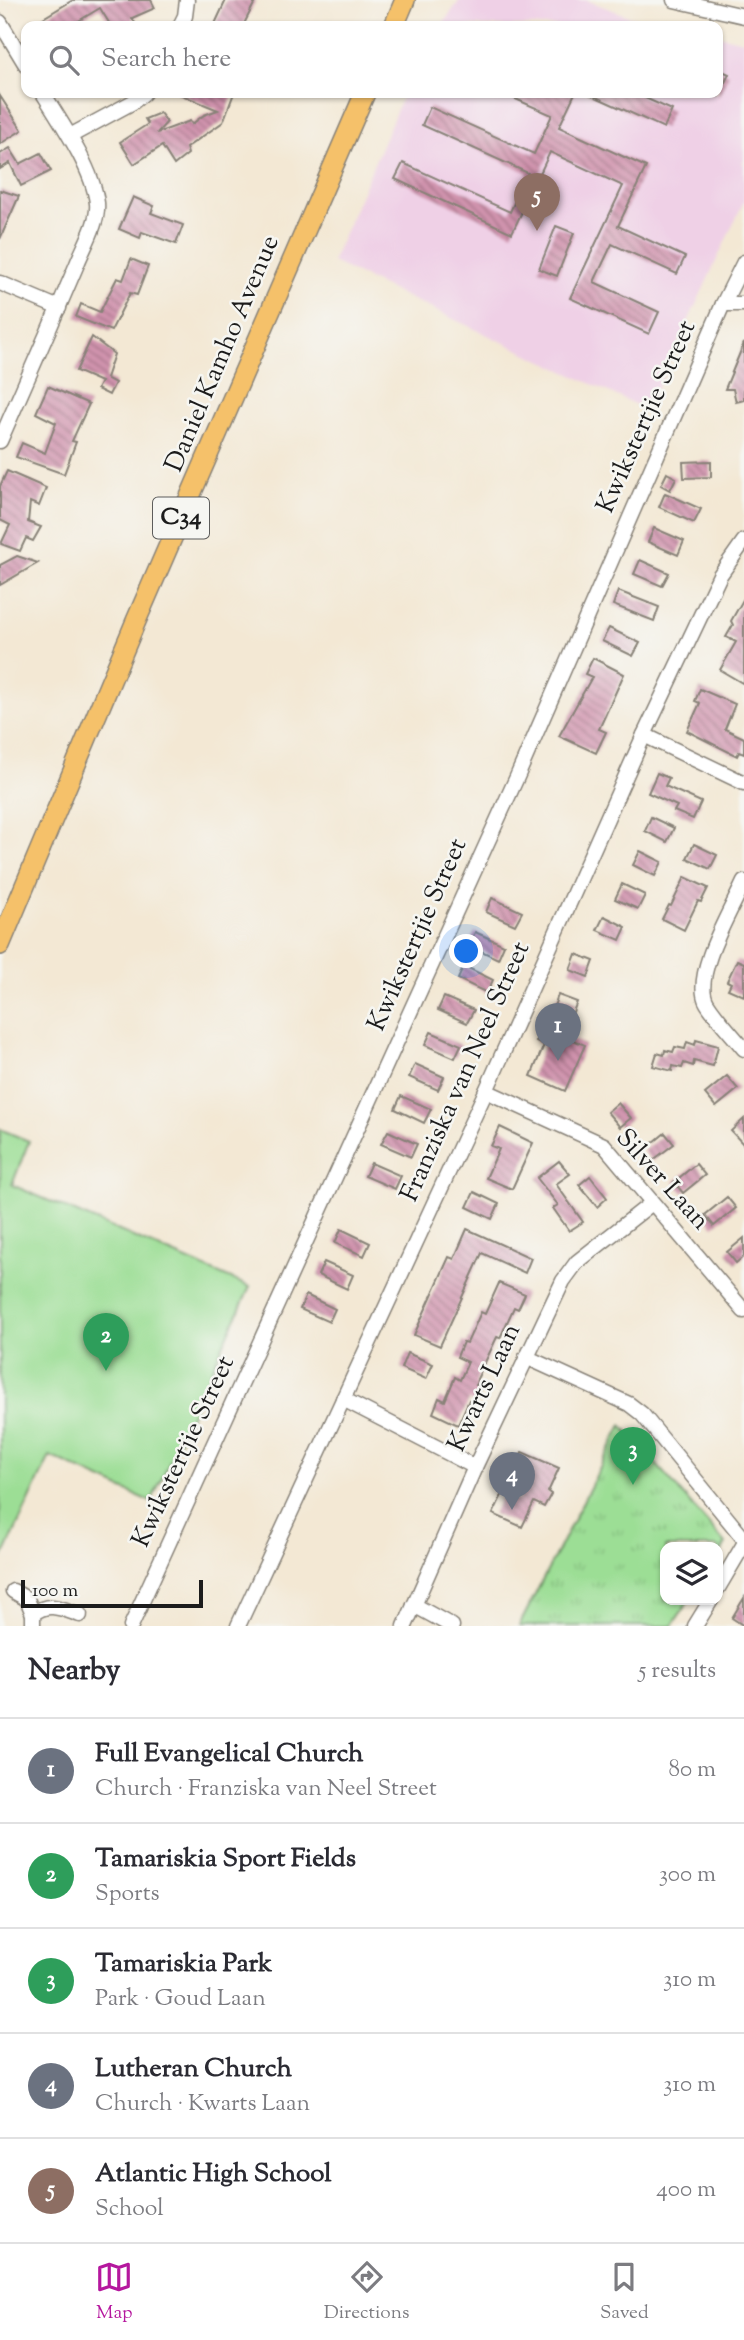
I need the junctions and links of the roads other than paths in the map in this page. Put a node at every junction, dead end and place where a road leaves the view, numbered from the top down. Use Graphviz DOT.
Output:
graph roads {
  1 [pos="187,0"];
  2 [pos="405,0"];
  3 [pos="674,0"];
  4 [pos="744,16"];
  5 [pos="182,21"];
  6 [pos="396,21"];
  7 [pos="0,22"];
  8 [pos="21,57"];
  9 [pos="46,98"];
  10 [pos="137,98"];
  11 [pos="363,98"];
  12 [pos="69,136"];
  13 [pos="744,262"];
  14 [pos="0,283"];
  15 [pos="723,304"];
  16 [pos="744,304"];
  17 [pos="59,308"];
  18 [pos="0,441"];
  19 [pos="744,541"];
  20 [pos="644,735"];
  21 [pos="744,783"];
  22 [pos="744,882"];
  23 [pos="0,945"];
  24 [pos="744,1049"];
  25 [pos="486,1091"];
  26 [pos="652,1203"];
  27 [pos="744,1311"];
  28 [pos="526,1357"];
  29 [pos="343,1398"];
  30 [pos="475,1467"];
  31 [pos="744,1538"];
  32 [pos="744,1544"];
  33 [pos="723,1580"];
  34 [pos="13,1591"];
  35 [pos="414,1605"];
  36 [pos="708,1605"];
  37 [pos="80,1615"];
  38 [pos="33,1620"];
  39 [pos="131,1626"];
  40 [pos="237,1626"];
  41 [pos="405,1626"];
  42 [pos="452,1626"];
  43 [pos="695,1626"];
  1 -- 5 [label="street"];
  2 -- 6 [label="main road"];
  3 -- 4 [label="street"];
  7 -- 8 [label="street"];
  9 -- 12 [label="street"];
  10 -- 12 [label="street"];
  11 -- 23 [label="main road, Daniel Kamho Avenue / C34"];
  12 -- 17 [label="street"];
  13 -- 15 [label="street, Kwikstertjie Street"];
  14 -- 17 [label="street"];
  15 -- 16 [label="street"];
  15 -- 39 [label="street, Kwikstertjie Street"];
  17 -- 18 [label="street"];
  19 -- 20 [label="street, Franziska van Neel Street"];
  20 -- 21 [label="street"];
  20 -- 25 [label="street, Franziska van Neel Street"];
  22 -- 24 [label="street"];
  25 -- 26 [label="street, Silver Laan"];
  25 -- 29 [label="street, Franziska van Neel Street"];
  26 -- 27 [label="street, Silver Laan"];
  26 -- 28 [label="street, Kwarts Laan"];
  28 -- 30 [label="street, Kwarts Laan"];
  28 -- 31 [label="street"];
  29 -- 30 [label="street"];
  29 -- 40 [label="street, Franziska van Neel Street"];
  30 -- 35 [label="street, Kwarts Laan"];
  32 -- 33 [label="street"];
  34 -- 38 [label="street"];
  35 -- 41 [label="street, Kwarts Laan"];
  35 -- 42 [label="street"];
  36 -- 43 [label="street"];
  37 -- 38 [label="street"];
}
